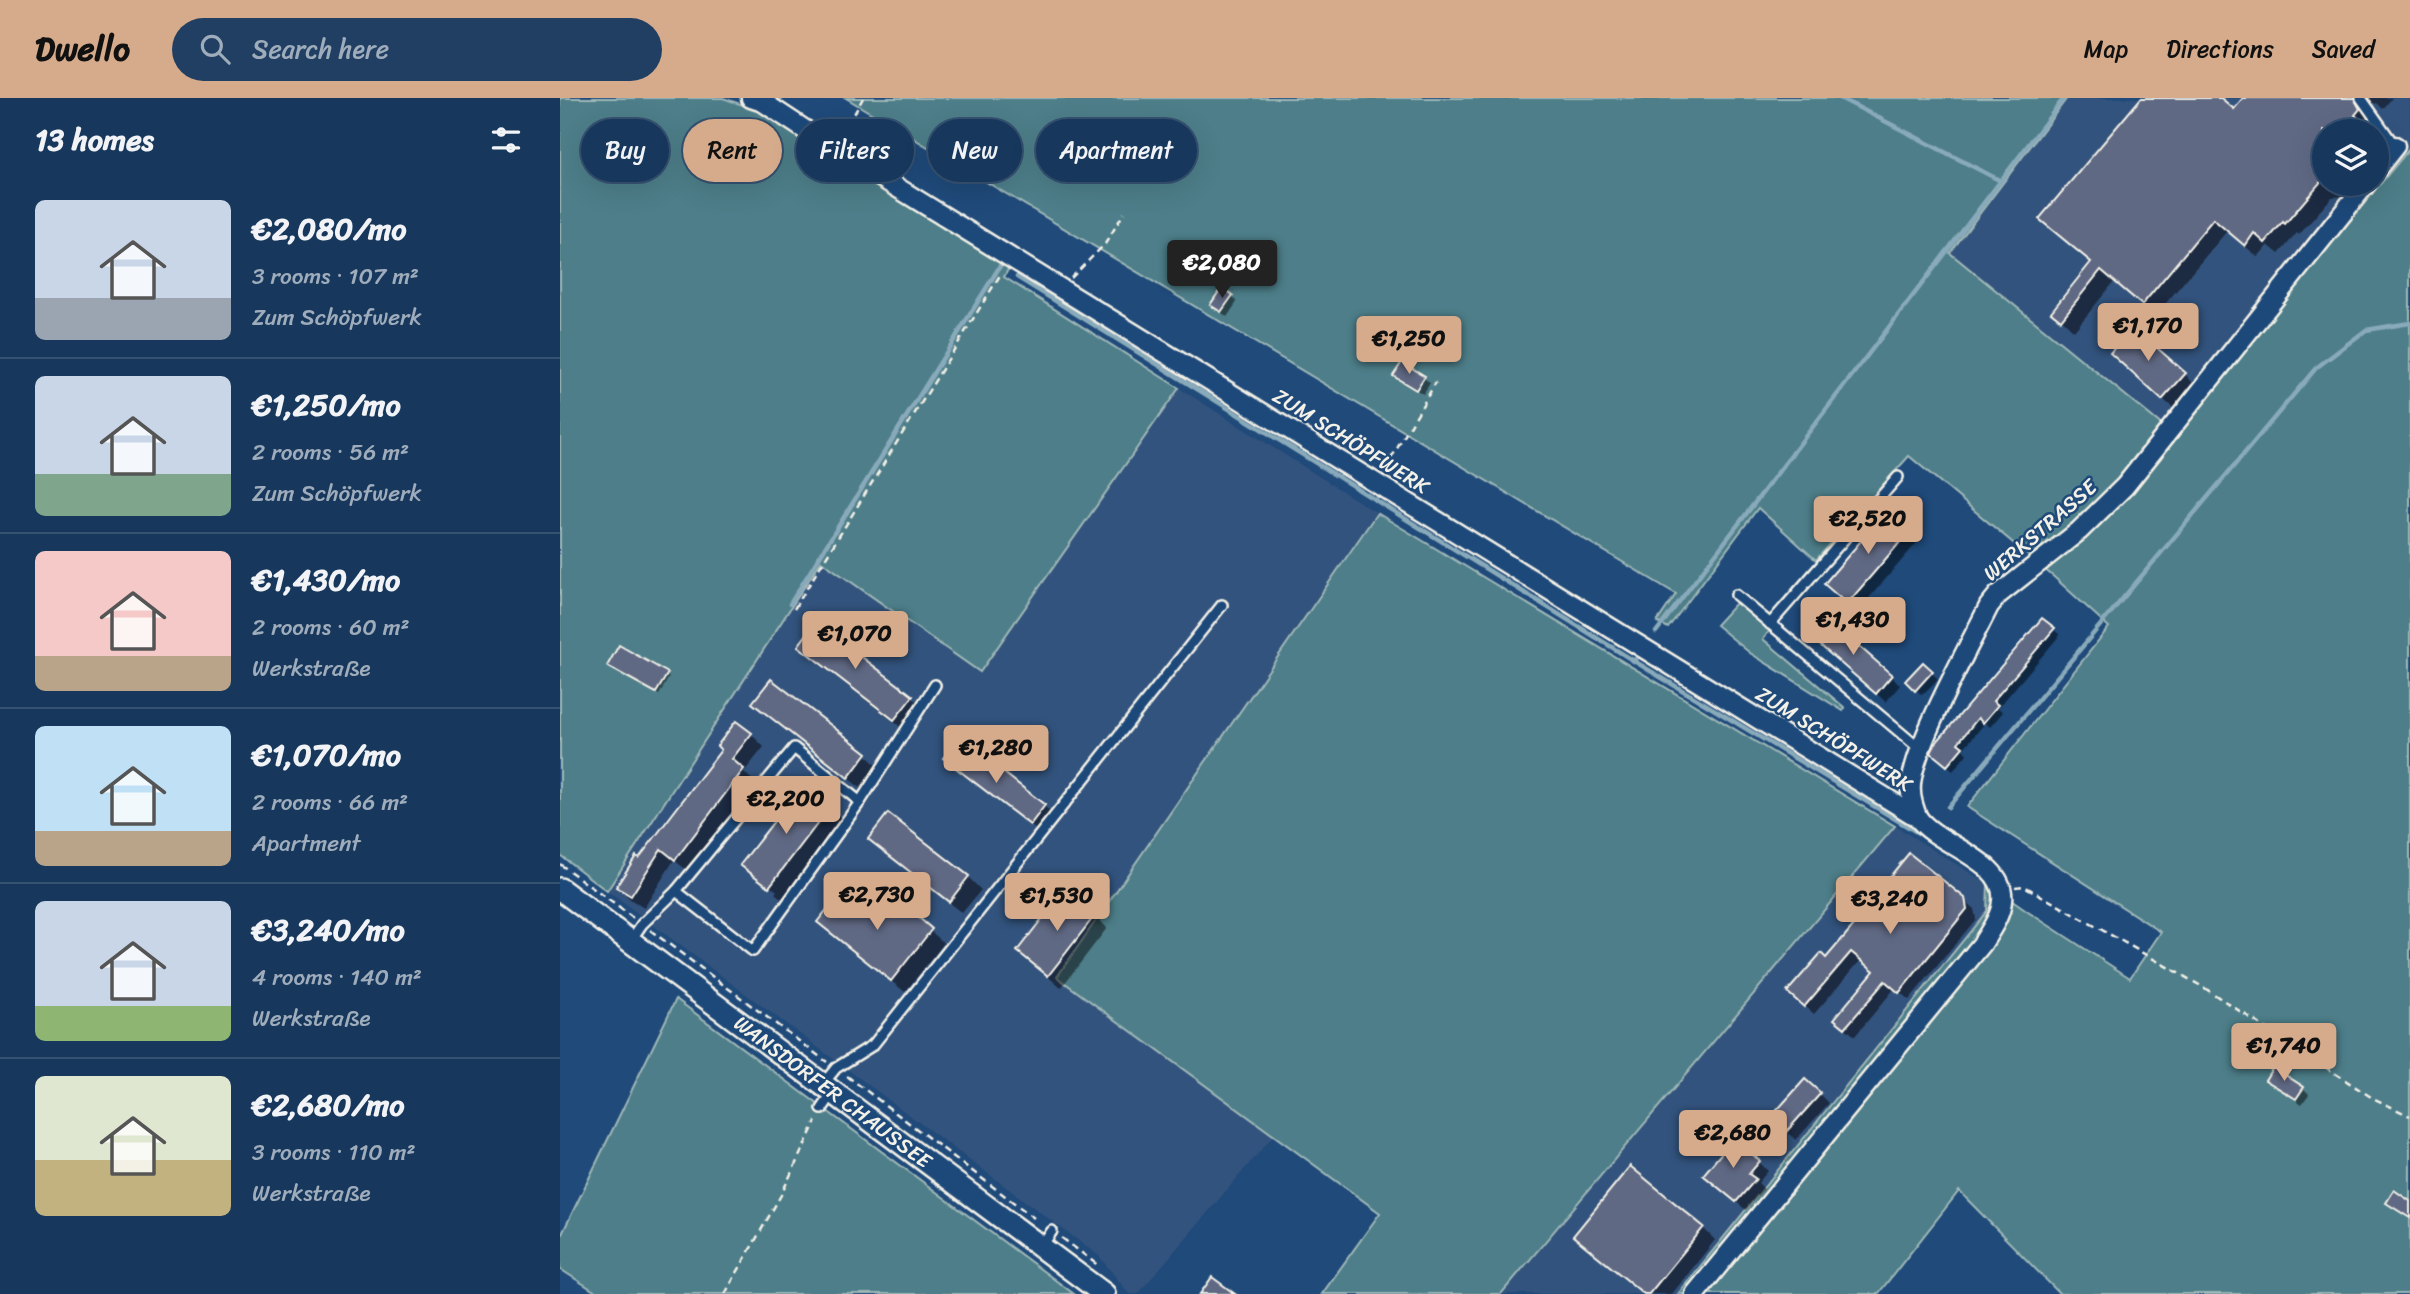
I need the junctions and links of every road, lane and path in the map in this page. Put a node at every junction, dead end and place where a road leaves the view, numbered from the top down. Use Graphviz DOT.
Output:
graph roads {
  1 [pos="863,98"];
  2 [pos="2361,98"];
  3 [pos="758,99"];
  4 [pos="850,119"];
  5 [pos="796,125"];
  6 [pos="2395,146"];
  7 [pos="2389,154"];
  8 [pos="888,182"];
  9 [pos="2356,196"];
  10 [pos="1124,213"];
  11 [pos="1011,257"];
  12 [pos="1064,290"];
  13 [pos="1436,382"];
  14 [pos="1898,477"];
  15 [pos="1377,484"];
  16 [pos="1736,595"];
  17 [pos="1222,605"];
  18 [pos="794,609"];
  19 [pos="1770,624"];
  20 [pos="935,685"];
  21 [pos="1920,749"];
  22 [pos="860,802"];
  23 [pos="1917,817"];
  24 [pos="2001,888"];
  25 [pos="560,890"];
  26 [pos="676,891"];
  27 [pos="630,942"];
  28 [pos="826,1095"];
  29 [pos="2410,1116"];
  30 [pos="725,1294"];
  31 [pos="1104,1294"];
  32 [pos="1695,1294"];
  1 -- 4 [label="path"];
  2 -- 6 [label="lane"];
  3 -- 5 [label="street, ZUM SCHÖPFWERK"];
  6 -- 7 [label="street"];
  8 -- 11 [label="street, ZUM SCHÖPFWERK"];
  9 -- 21 [label="street, WERKSTRASSE"];
  10 -- 12 [label="path"];
  11 -- 12 [label="street, ZUM SCHÖPFWERK"];
  11 -- 18 [label="path"];
  12 -- 15 [label="street, ZUM SCHÖPFWERK"];
  13 -- 15 [label="path"];
  14 -- 19 [label="lane"];
  15 -- 23 [label="street, ZUM SCHÖPFWERK"];
  16 -- 19 [label="lane"];
  17 -- 28 [label="lane"];
  19 -- 21 [label="lane"];
  20 -- 22 [label="lane"];
  21 -- 23 [label="street, WERKSTRASSE"];
  22 -- 26 [label="lane"];
  22 -- 26 [label="lane"];
  23 -- 24 [label="street"];
  24 -- 29 [label="path"];
  24 -- 32 [label="street"];
  25 -- 27 [label="street, WANSDORFER CHAUSSEE"];
  26 -- 27 [label="lane"];
  27 -- 28 [label="street, WANSDORFER CHAUSSEE"];
  28 -- 30 [label="path"];
  28 -- 31 [label="street, WANSDORFER CHAUSSEE"];
}
